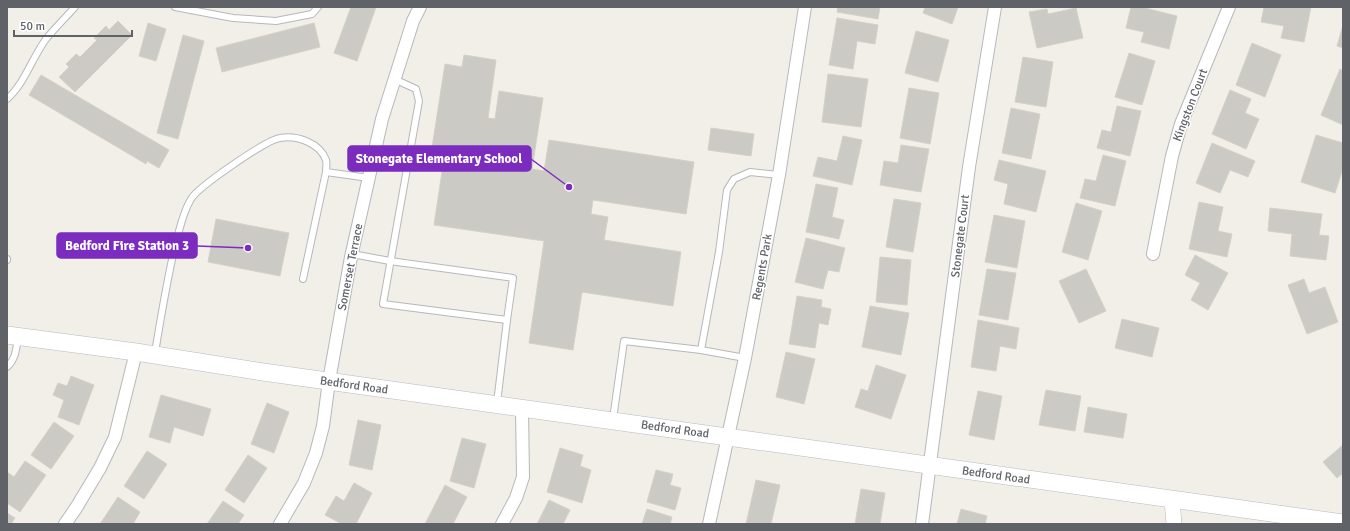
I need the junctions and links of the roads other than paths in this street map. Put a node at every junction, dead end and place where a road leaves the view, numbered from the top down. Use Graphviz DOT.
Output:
graph roads {
  1 [pos="75,7"];
  2 [pos="175,7"];
  3 [pos="318,7"];
  4 [pos="420,7"];
  5 [pos="805,7"];
  6 [pos="995,7"];
  7 [pos="1229,7"];
  8 [pos="394,79"];
  9 [pos="7,99"];
  10 [pos="326,172"];
  11 [pos="779,175"];
  12 [pos="369,178"];
  13 [pos="352,254"];
  14 [pos="1153,254"];
  15 [pos="390,261"];
  16 [pos="303,279"];
  17 [pos="506,320"];
  18 [pos="12,336"];
  19 [pos="701,350"];
  20 [pos="136,352"];
  21 [pos="154,355"];
  22 [pos="746,358"];
  23 [pos="7,367"];
  24 [pos="329,381"];
  25 [pos="496,405"];
  26 [pos="522,408"];
  27 [pos="613,421"];
  28 [pos="728,437"];
  29 [pos="930,466"];
  30 [pos="1172,500"];
  31 [pos="1343,523"];
  32 [pos="65,524"];
  33 [pos="280,524"];
  34 [pos="502,524"];
  35 [pos="709,524"];
  36 [pos="922,524"];
  37 [pos="1174,524"];
  1 -- 9 [label="lane"];
  2 -- 3 [label="lane"];
  4 -- 8 [label="street, Somerset Terrace"];
  5 -- 11 [label="street, Regents Park"];
  6 -- 29 [label="street, Stonegate Court"];
  7 -- 14 [label="street, Kingston Court"];
  8 -- 12 [label="street, Somerset Terrace"];
  8 -- 15 [label="lane"];
  10 -- 12 [label="lane"];
  10 -- 16 [label="lane"];
  10 -- 21 [label="lane"];
  11 -- 19 [label="lane"];
  11 -- 22 [label="street, Regents Park"];
  12 -- 13 [label="street, Somerset Terrace"];
  13 -- 15 [label="lane"];
  13 -- 24 [label="street, Somerset Terrace"];
  15 -- 17 [label="lane"];
  15 -- 17 [label="lane"];
  17 -- 25 [label="lane"];
  18 -- 20 [label="main road, Bedford Road"];
  18 -- 23 [label="lane"];
  19 -- 22 [label="lane"];
  19 -- 27 [label="lane"];
  20 -- 21 [label="main road, Bedford Road"];
  20 -- 32 [label="street"];
  21 -- 24 [label="main road, Bedford Road"];
  22 -- 28 [label="street, Regents Park"];
  24 -- 25 [label="main road, Bedford Road"];
  24 -- 33 [label="street, Somerset Terrace"];
  25 -- 26 [label="main road, Bedford Road"];
  26 -- 27 [label="main road, Bedford Road"];
  26 -- 34 [label="street"];
  27 -- 28 [label="main road, Bedford Road"];
  28 -- 29 [label="main road, Bedford Road"];
  28 -- 35 [label="street, Regents Park"];
  29 -- 30 [label="main road, Bedford Road"];
  29 -- 36 [label="street, Stonegate Court"];
  30 -- 31 [label="main road, Bedford Road"];
  30 -- 37 [label="street"];
}
